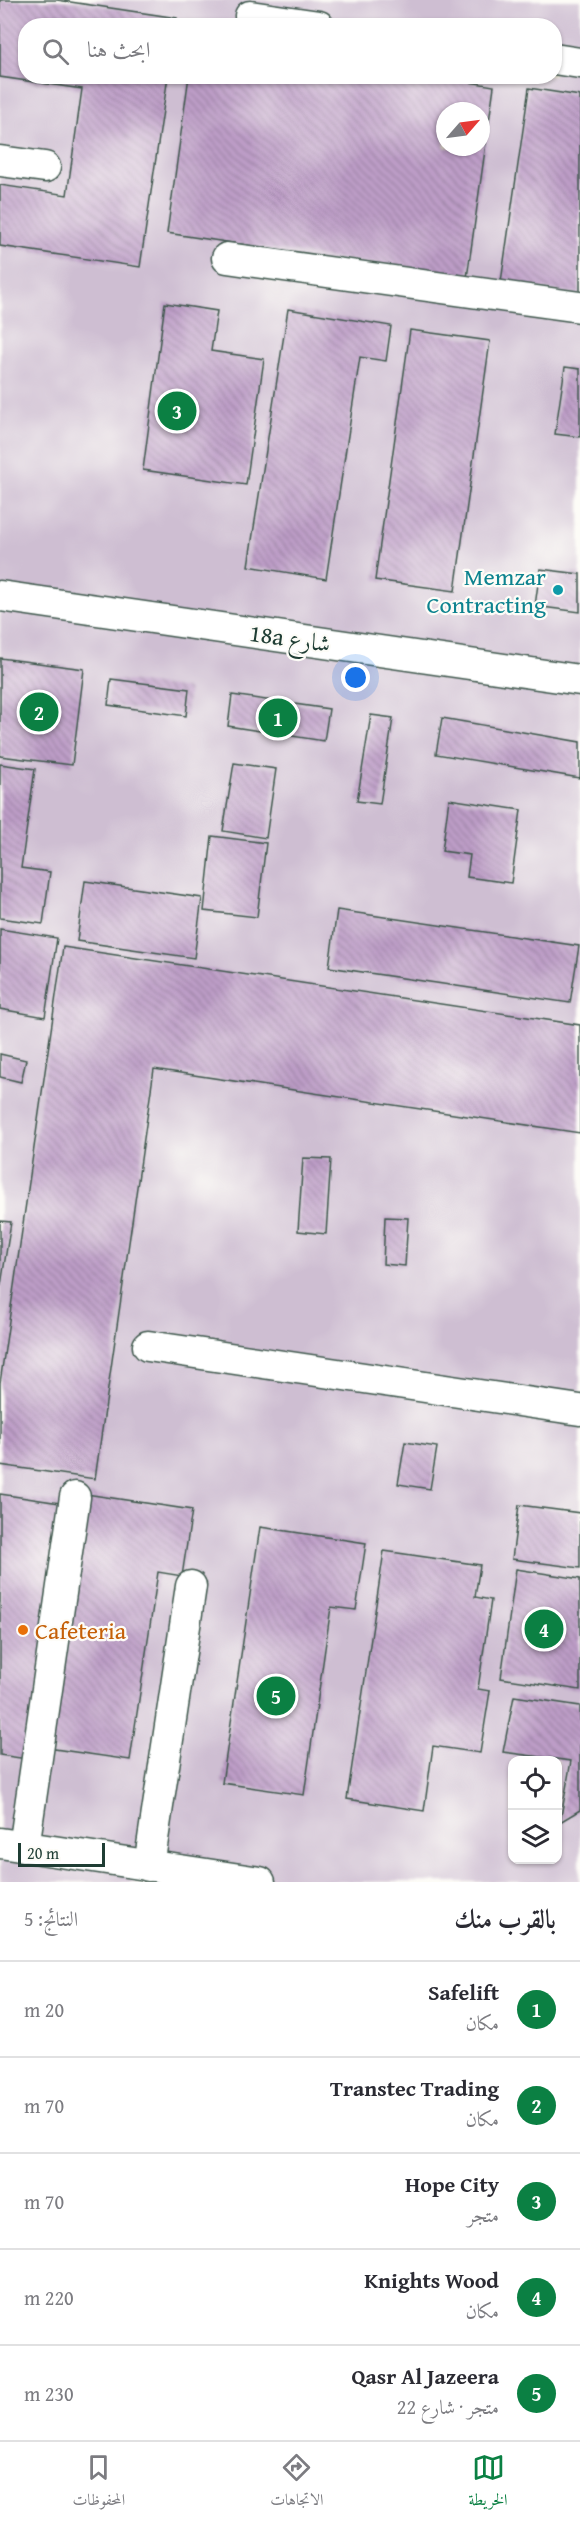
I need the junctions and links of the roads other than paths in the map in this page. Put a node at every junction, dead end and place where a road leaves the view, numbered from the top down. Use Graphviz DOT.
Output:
graph roads {
  1 [pos="250,16"];
  2 [pos="264,18"];
  3 [pos="562,60"];
  4 [pos="580,63"];
  5 [pos="0,161"];
  6 [pos="45,167"];
  7 [pos="227,258"];
  8 [pos="580,307"];
  9 [pos="0,596"];
  10 [pos="580,680"];
  11 [pos="148,1346"];
  12 [pos="580,1410"];
  13 [pos="75,1497"];
  14 [pos="191,1586"];
  15 [pos="12,1845"];
  16 [pos="149,1866"];
  17 [pos="260,1882"];
  1 -- 2 [label="street"];
  3 -- 4 [label="street"];
  5 -- 6 [label="street"];
  7 -- 8 [label="street"];
  9 -- 10 [label="street, 18a شارع"];
  11 -- 12 [label="street"];
  13 -- 15 [label="street"];
  14 -- 16 [label="street"];
  15 -- 16 [label="street"];
  16 -- 17 [label="street"];
}
